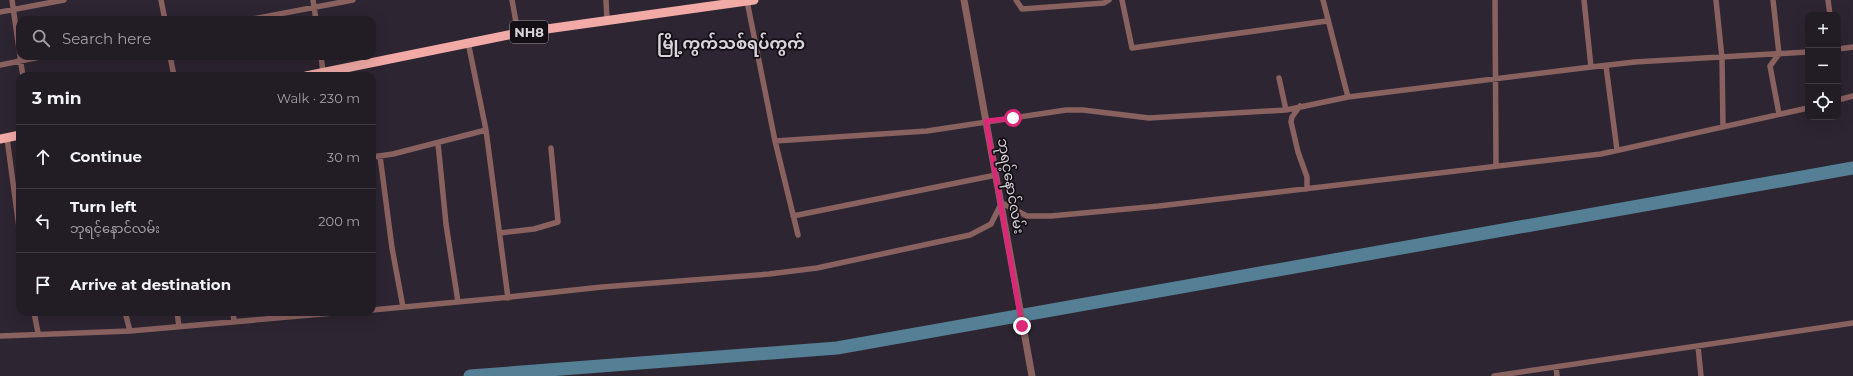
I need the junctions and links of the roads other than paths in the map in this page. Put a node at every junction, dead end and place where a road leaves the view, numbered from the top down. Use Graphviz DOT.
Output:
graph roads {
  1 [pos="12,0"];
  2 [pos="64,0"];
  3 [pos="161,0"];
  4 [pos="313,0"];
  5 [pos="353,0"];
  6 [pos="512,0"];
  7 [pos="606,0"];
  8 [pos="750,0"];
  9 [pos="964,0"];
  10 [pos="1016,0"];
  11 [pos="1109,0"];
  12 [pos="1122,0"];
  13 [pos="1323,0"];
  14 [pos="1495,0"];
  15 [pos="1584,0"];
  16 [pos="1716,0"];
  17 [pos="1773,0"];
  18 [pos="1828,0"];
  19 [pos="714,3"];
  20 [pos="314,8"];
  21 [pos="14,9"];
  22 [pos="0,12"];
  23 [pos="1830,12"];
  24 [pos="164,16"];
  25 [pos="269,16"];
  26 [pos="315,16"];
  27 [pos="607,20"];
  28 [pos="1327,21"];
  29 [pos="16,25"];
  30 [pos="518,33"];
  31 [pos="468,42"];
  32 [pos="1853,47"];
  33 [pos="1841,49"];
  34 [pos="1805,52"];
  35 [pos="1778,54"];
  36 [pos="1722,58"];
  37 [pos="16,59"];
  38 [pos="20,60"];
  39 [pos="171,60"];
  40 [pos="320,60"];
  41 [pos="0,65"];
  42 [pos="1606,66"];
  43 [pos="1591,67"];
  44 [pos="22,72"];
  45 [pos="173,72"];
  46 [pos="316,72"];
  47 [pos="329,72"];
  48 [pos="1278,78"];
  49 [pos="1496,78"];
  50 [pos="1853,96"];
  51 [pos="1348,97"];
  52 [pos="1841,99"];
  53 [pos="1300,106"];
  54 [pos="1805,109"];
  55 [pos="1286,110"];
  56 [pos="1778,114"];
  57 [pos="986,121"];
  58 [pos="1722,127"];
  59 [pos="486,130"];
  60 [pos="16,136"];
  61 [pos="4,138"];
  62 [pos="775,141"];
  63 [pos="438,142"];
  64 [pos="551,148"];
  65 [pos="1617,150"];
  66 [pos="376,156"];
  67 [pos="380,156"];
  68 [pos="1496,165"];
  69 [pos="996,175"];
  70 [pos="1308,189"];
  71 [pos="1000,206"];
  72 [pos="16,211"];
  73 [pos="793,216"];
  74 [pos="500,233"];
  75 [pos="798,235"];
  76 [pos="508,298"];
  77 [pos="458,302"];
  78 [pos="403,307"];
  79 [pos="376,310"];
  80 [pos="35,316"];
  81 [pos="126,316"];
  82 [pos="178,316"];
  83 [pos="233,316"];
  84 [pos="278,316"];
  85 [pos="234,322"];
  86 [pos="1853,323"];
  87 [pos="179,327"];
  88 [pos="130,331"];
  89 [pos="38,334"];
  90 [pos="0,336"];
  91 [pos="1698,346"];
  92 [pos="1556,367"];
  93 [pos="1031,374"];
  94 [pos="1494,376"];
  95 [pos="1557,376"];
  96 [pos="1701,376"];
  1 -- 21 [label="street"];
  2 -- 21 [label="street"];
  3 -- 24 [label="street"];
  4 -- 20 [label="street"];
  5 -- 20 [label="street"];
  6 -- 30 [label="street"];
  7 -- 27 [label="street"];
  8 -- 19 [label="highway, NH8"];
  8 -- 62 [label="street"];
  9 -- 57 [label="street, ဘုရင့်နောင်လမ်း"];
  10 -- 11 [label="street"];
  12 -- 28 [label="street"];
  13 -- 28 [label="street"];
  14 -- 49 [label="street"];
  15 -- 43 [label="street"];
  16 -- 36 [label="street"];
  17 -- 35 [label="street"];
  18 -- 23 [label="street"];
  19 -- 27 [label="highway, NH8"];
  20 -- 25 [label="street"];
  20 -- 26 [label="street"];
  21 -- 22 [label="street"];
  21 -- 29 [label="street"];
  27 -- 30 [label="highway, NH8"];
  28 -- 51 [label="street"];
  30 -- 31 [label="highway, NH8"];
  31 -- 47 [label="highway, NH8"];
  31 -- 59 [label="street"];
  32 -- 33 [label="street"];
  34 -- 35 [label="street"];
  35 -- 36 [label="street"];
  35 -- 56 [label="street"];
  36 -- 42 [label="street"];
  36 -- 58 [label="street"];
  37 -- 41 [label="street"];
  38 -- 44 [label="street"];
  39 -- 45 [label="street"];
  40 -- 46 [label="street"];
  42 -- 43 [label="street"];
  42 -- 65 [label="street"];
  43 -- 49 [label="street"];
  48 -- 55 [label="street"];
  49 -- 51 [label="street"];
  49 -- 68 [label="street"];
  50 -- 52 [label="street"];
  51 -- 53 [label="street"];
  53 -- 55 [label="street"];
  53 -- 70 [label="street"];
  54 -- 56 [label="street"];
  55 -- 57 [label="street"];
  56 -- 58 [label="street"];
  57 -- 62 [label="street"];
  57 -- 69 [label="street, ဘုရင့်နောင်လမ်း"];
  58 -- 65 [label="street"];
  59 -- 63 [label="street"];
  59 -- 74 [label="street"];
  60 -- 61 [label="highway"];
  61 -- 72 [label="street"];
  62 -- 73 [label="street"];
  63 -- 67 [label="street"];
  63 -- 77 [label="street"];
  64 -- 74 [label="street"];
  65 -- 68 [label="street"];
  66 -- 67 [label="street"];
  67 -- 78 [label="street"];
  68 -- 70 [label="street"];
  69 -- 71 [label="street, ဘုရင့်နောင်လမ်း"];
  69 -- 73 [label="street"];
  70 -- 71 [label="street"];
  71 -- 76 [label="street"];
  71 -- 93 [label="street, ဘုရင့်နောင်လမ်း"];
  73 -- 75 [label="street"];
  74 -- 76 [label="street"];
  76 -- 77 [label="street"];
  77 -- 78 [label="street"];
  78 -- 79 [label="street"];
  80 -- 89 [label="street"];
  81 -- 88 [label="street"];
  82 -- 87 [label="street"];
  83 -- 85 [label="street"];
  84 -- 85 [label="street"];
  85 -- 87 [label="street"];
  86 -- 91 [label="street"];
  87 -- 88 [label="street"];
  88 -- 89 [label="street"];
  89 -- 90 [label="street"];
  91 -- 92 [label="street"];
  91 -- 96 [label="street"];
  92 -- 94 [label="street"];
  92 -- 95 [label="street"];
}
